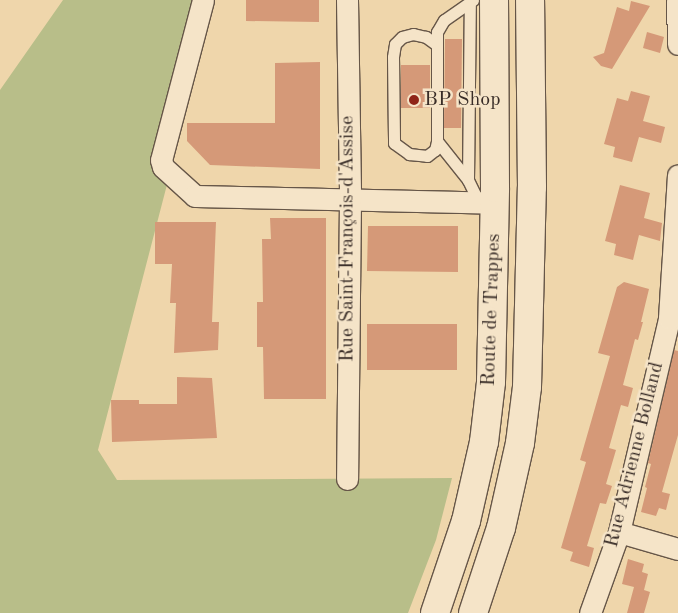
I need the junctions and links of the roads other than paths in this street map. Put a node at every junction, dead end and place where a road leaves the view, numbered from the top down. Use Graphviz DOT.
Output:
graph roads {
  1 [pos="203,0"];
  2 [pos="347,0"];
  3 [pos="530,0"];
  4 [pos="677,0"];
  5 [pos="479,1"];
  6 [pos="678,44"];
  7 [pos="437,45"];
  8 [pos="438,141"];
  9 [pos="678,175"];
  10 [pos="468,180"];
  11 [pos="350,200"];
  12 [pos="487,203"];
  13 [pos="347,479"];
  14 [pos="618,532"];
  15 [pos="678,549"];
  16 [pos="435,613"];
  17 [pos="473,613"];
  18 [pos="590,613"];
  1 -- 11 [label="street"];
  2 -- 11 [label="street, Rue Saint-François-d'Assise"];
  3 -- 17 [label="main road, Route de Trappes"];
  4 -- 6 [label="street"];
  5 -- 7 [label="lane"];
  5 -- 10 [label="lane"];
  5 -- 12 [label="main road, Route de Trappes"];
  7 -- 8 [label="lane"];
  7 -- 8 [label="lane"];
  8 -- 10 [label="lane"];
  9 -- 14 [label="street, Rue Adrienne Bolland"];
  10 -- 12 [label="lane"];
  11 -- 12 [label="street"];
  11 -- 13 [label="street, Rue Saint-François-d'Assise"];
  12 -- 16 [label="main road, Route de Trappes"];
  14 -- 15 [label="street"];
  14 -- 18 [label="street, Rue Adrienne Bolland"];
}
